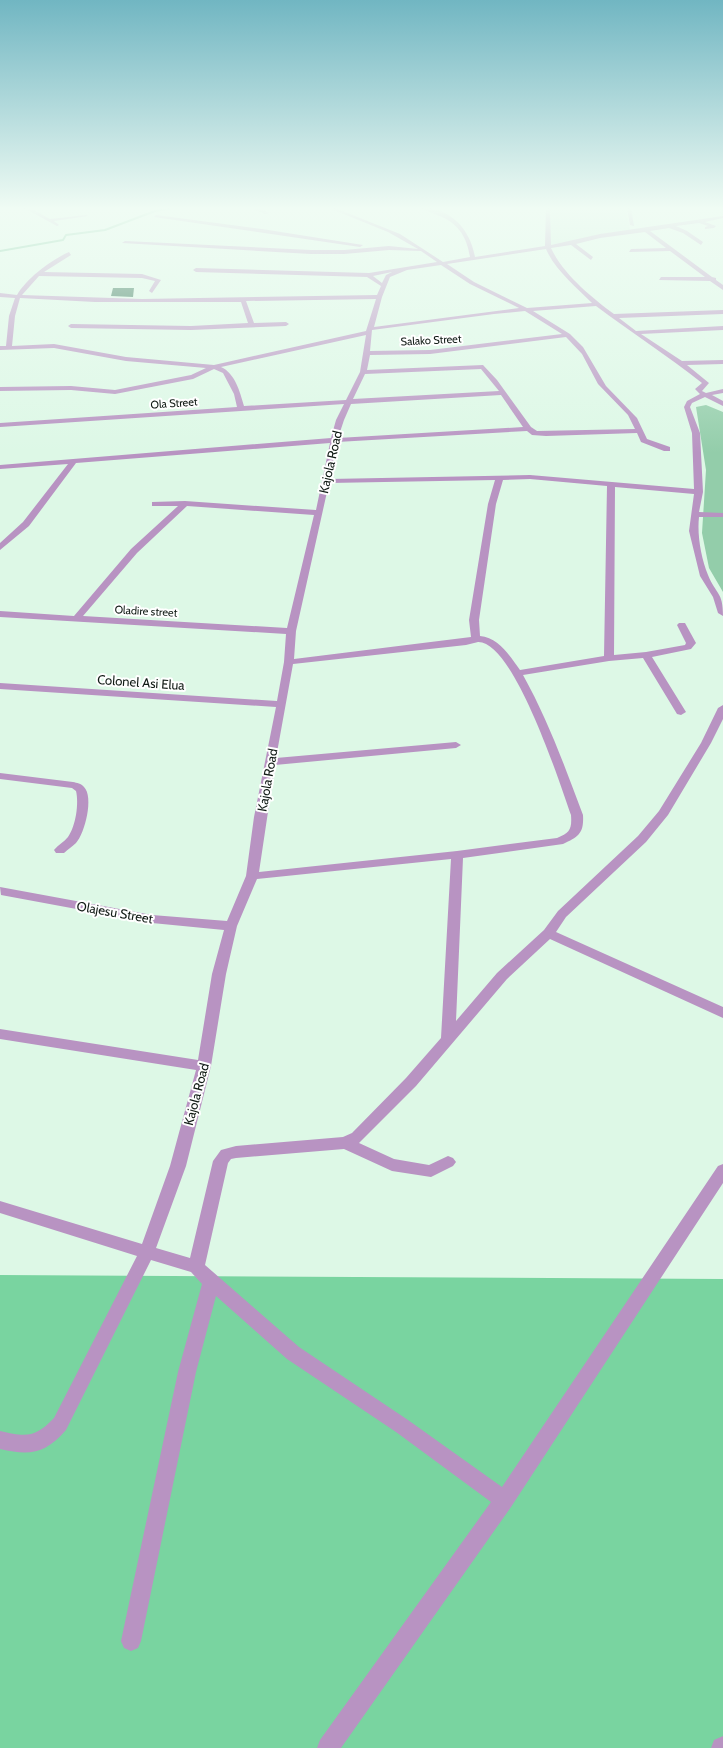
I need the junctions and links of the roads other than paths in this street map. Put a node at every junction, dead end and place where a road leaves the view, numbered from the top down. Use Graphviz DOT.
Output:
graph roads {
  1 [pos="23,290"];
  2 [pos="382,290"];
  3 [pos="487,290"];
  4 [pos="583,290"];
  5 [pos="0,294"];
  6 [pos="19,296"];
  7 [pos="379,297"];
  8 [pos="243,300"];
  9 [pos="597,304"];
  10 [pos="524,309"];
  11 [pos="723,312"];
  12 [pos="613,316"];
  13 [pos="286,324"];
  14 [pos="71,326"];
  15 [pos="252,326"];
  16 [pos="723,328"];
  17 [pos="370,330"];
  18 [pos="635,333"];
  19 [pos="568,335"];
  20 [pos="9,347"];
  21 [pos="0,348"];
  22 [pos="367,353"];
  23 [pos="723,362"];
  24 [pos="681,363"];
  25 [pos="214,367"];
  26 [pos="362,372"];
  27 [pos="714,384"];
  28 [pos="0,389"];
  29 [pos="723,391"];
  30 [pos="503,394"];
  31 [pos="704,395"];
  32 [pos="349,402"];
  33 [pos="723,404"];
  34 [pos="241,409"];
  35 [pos="0,425"];
  36 [pos="528,429"];
  37 [pos="639,431"];
  38 [pos="334,440"];
  39 [pos="668,449"];
  40 [pos="74,461"];
  41 [pos="0,467"];
  42 [pos="500,477"];
  43 [pos="326,481"];
  44 [pos="611,483"];
  45 [pos="699,492"];
  46 [pos="185,503"];
  47 [pos="155,504"];
  48 [pos="319,513"];
  49 [pos="695,514"];
  50 [pos="723,515"];
  51 [pos="0,547"];
  52 [pos="723,613"];
  53 [pos="0,614"];
  54 [pos="76,619"];
  55 [pos="682,625"];
  56 [pos="291,631"];
  57 [pos="476,638"];
  58 [pos="646,655"];
  59 [pos="609,658"];
  60 [pos="288,662"];
  61 [pos="518,673"];
  62 [pos="0,686"];
  63 [pos="281,704"];
  64 [pos="723,708"];
  65 [pos="681,712"];
  66 [pos="456,745"];
  67 [pos="270,762"];
  68 [pos="0,776"];
  69 [pos="60,850"];
  70 [pos="457,855"];
  71 [pos="252,876"];
  72 [pos="1,891"];
  73 [pos="230,926"];
  74 [pos="548,933"];
  75 [pos="723,1013"];
  76 [pos="0,1034"];
  77 [pos="448,1038"];
  78 [pos="204,1066"];
  79 [pos="345,1143"];
  80 [pos="448,1162"];
  81 [pos="723,1170"];
  82 [pos="0,1207"];
  83 [pos="147,1252"];
  84 [pos="196,1267"];
  85 [pos="211,1282"];
  86 [pos="0,1440"];
  87 [pos="504,1500"];
  88 [pos="131,1641"];
  89 [pos="328,1748"];
  1 -- 6 [label="street"];
  2 -- 7 [label="street, Kajola Road"];
  3 -- 10 [label="street"];
  4 -- 9 [label="street"];
  5 -- 6 [label="street"];
  6 -- 8 [label="street"];
  6 -- 20 [label="street"];
  7 -- 8 [label="street"];
  7 -- 17 [label="street, Kajola Road"];
  8 -- 15 [label="street"];
  9 -- 10 [label="street"];
  9 -- 12 [label="street"];
  10 -- 17 [label="street"];
  10 -- 19 [label="street"];
  11 -- 12 [label="street"];
  12 -- 18 [label="street"];
  13 -- 15 [label="street"];
  14 -- 15 [label="street"];
  16 -- 18 [label="street"];
  17 -- 22 [label="street, Kajola Road"];
  17 -- 25 [label="street"];
  18 -- 24 [label="street"];
  19 -- 22 [label="street, Salako Street"];
  19 -- 37 [label="street"];
  20 -- 21 [label="street"];
  20 -- 25 [label="street"];
  22 -- 26 [label="street, Kajola Road"];
  23 -- 24 [label="street"];
  24 -- 27 [label="street"];
  25 -- 28 [label="street"];
  25 -- 34 [label="street"];
  26 -- 30 [label="street"];
  26 -- 32 [label="street, Kajola Road"];
  27 -- 31 [label="street"];
  29 -- 31 [label="street"];
  30 -- 32 [label="street, Ola Street"];
  30 -- 36 [label="street"];
  31 -- 33 [label="street"];
  31 -- 45 [label="street"];
  32 -- 34 [label="street, Ola Street"];
  32 -- 38 [label="street, Kajola Road"];
  34 -- 35 [label="street, Ola Street"];
  36 -- 37 [label="street"];
  36 -- 38 [label="street"];
  37 -- 39 [label="street"];
  38 -- 40 [label="street"];
  38 -- 43 [label="street, Kajola Road"];
  40 -- 41 [label="street"];
  40 -- 51 [label="street"];
  42 -- 43 [label="street"];
  42 -- 44 [label="street"];
  42 -- 57 [label="street"];
  43 -- 48 [label="street, Kajola Road"];
  44 -- 45 [label="street"];
  44 -- 59 [label="street"];
  45 -- 49 [label="street"];
  46 -- 47 [label="street"];
  46 -- 48 [label="street"];
  46 -- 54 [label="street"];
  48 -- 56 [label="street, Kajola Road"];
  49 -- 50 [label="street"];
  49 -- 52 [label="street"];
  53 -- 54 [label="street, Oladire street"];
  54 -- 56 [label="street, Oladire street"];
  55 -- 58 [label="street"];
  56 -- 60 [label="street, Kajola Road"];
  57 -- 60 [label="street"];
  57 -- 61 [label="street"];
  58 -- 59 [label="street"];
  58 -- 65 [label="street"];
  59 -- 61 [label="street"];
  60 -- 63 [label="street, Kajola Road"];
  61 -- 70 [label="street"];
  62 -- 63 [label="street, Colonel Asi Elua"];
  63 -- 67 [label="street, Kajola Road"];
  64 -- 74 [label="street"];
  66 -- 67 [label="street"];
  67 -- 71 [label="street, Kajola Road"];
  68 -- 69 [label="street"];
  70 -- 71 [label="street"];
  70 -- 77 [label="street"];
  71 -- 73 [label="street, Kajola Road"];
  72 -- 73 [label="street, Olajesu Street"];
  73 -- 78 [label="street, Kajola Road"];
  74 -- 75 [label="street"];
  74 -- 77 [label="street"];
  76 -- 78 [label="street"];
  77 -- 79 [label="street"];
  78 -- 83 [label="street, Kajola Road"];
  79 -- 80 [label="street"];
  79 -- 84 [label="street"];
  81 -- 87 [label="street"];
  82 -- 83 [label="street"];
  83 -- 84 [label="street"];
  83 -- 86 [label="street, Kajola Road"];
  84 -- 85 [label="street"];
  85 -- 87 [label="street"];
  85 -- 88 [label="street"];
  87 -- 89 [label="street"];
}
